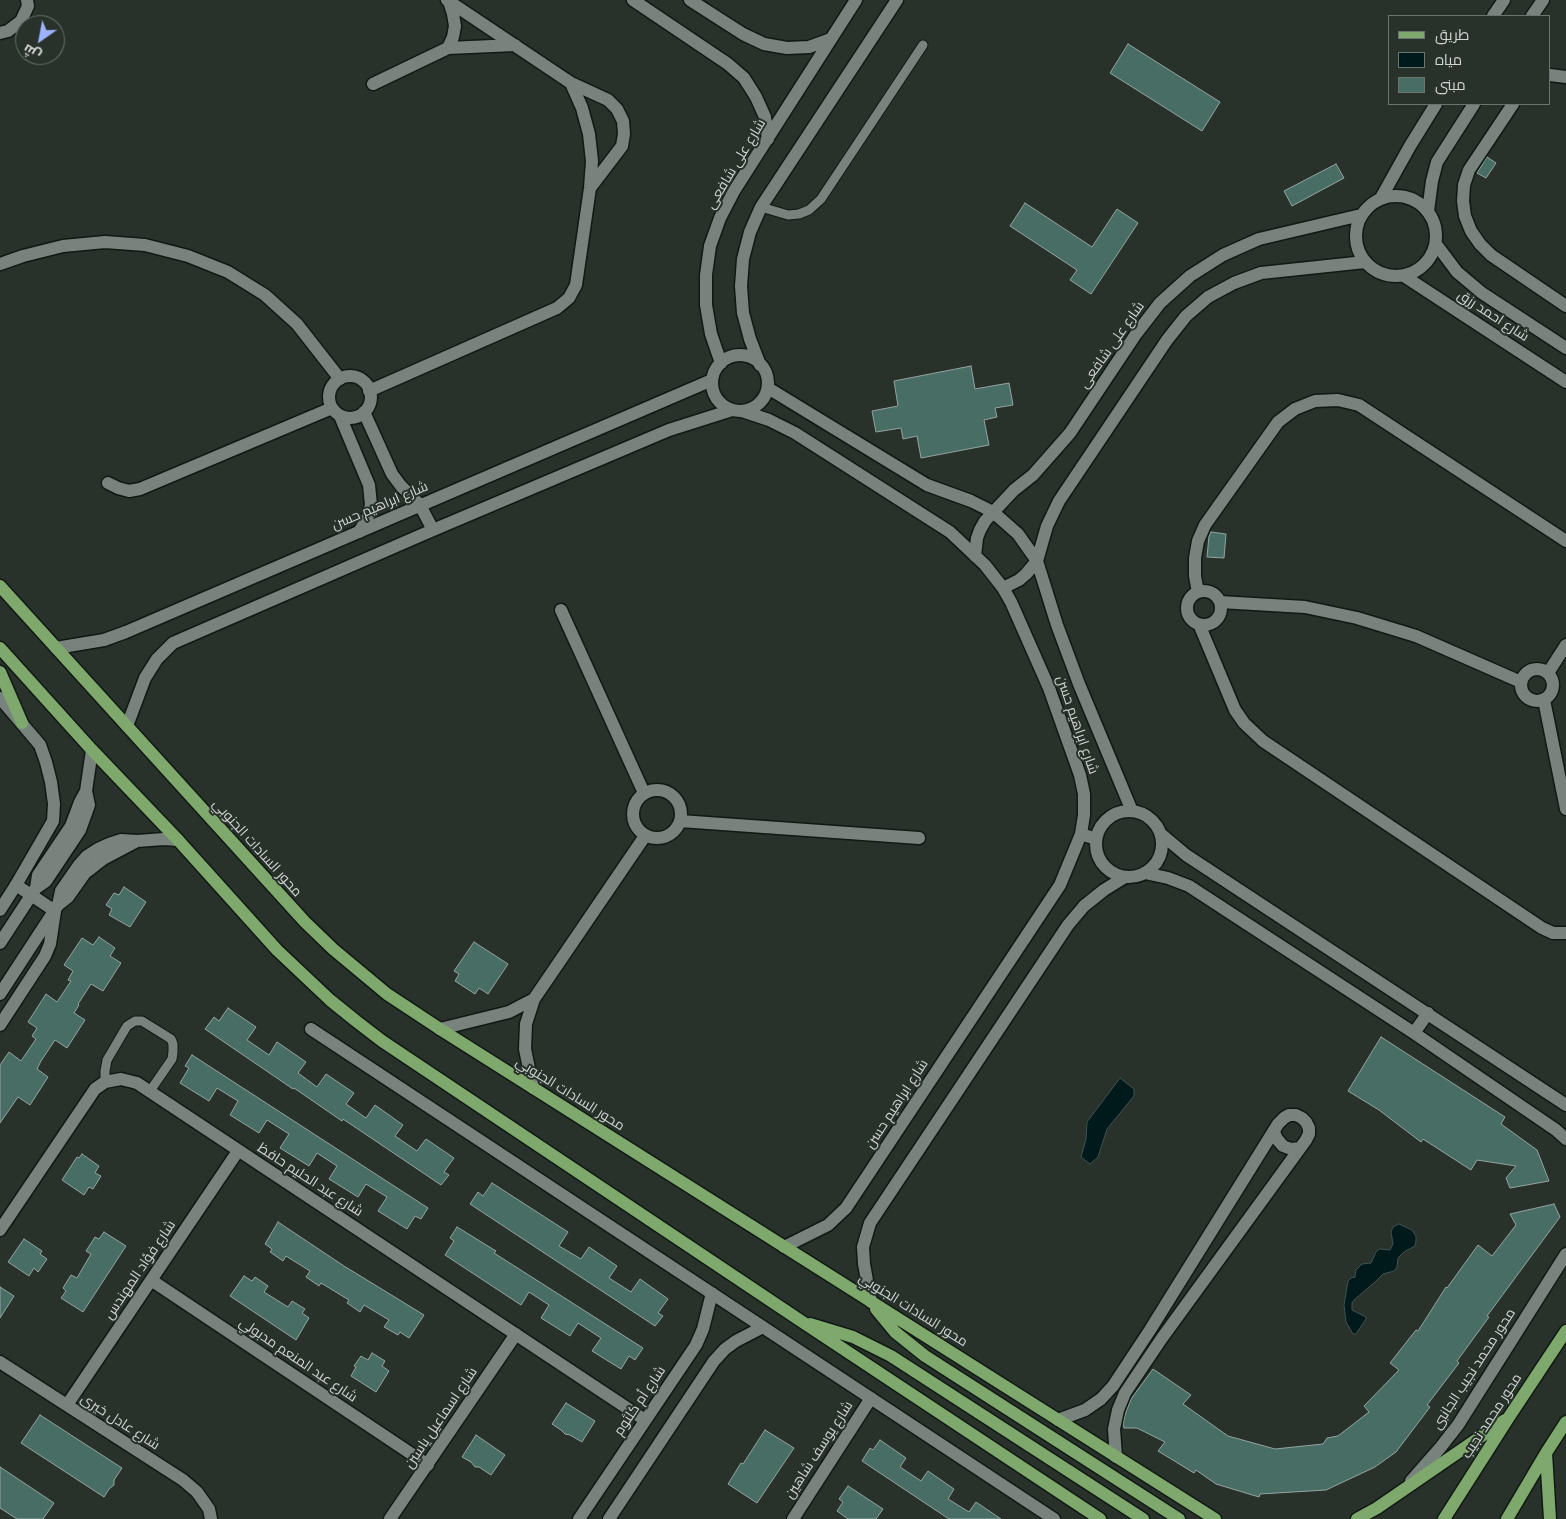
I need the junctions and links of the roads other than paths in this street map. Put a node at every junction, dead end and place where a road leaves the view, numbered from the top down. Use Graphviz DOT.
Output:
graph roads {
  1 [pos="27,0"];
  2 [pos="633,0"];
  3 [pos="690,0"];
  4 [pos="856,0"];
  5 [pos="897,0"];
  6 [pos="1504,0"];
  7 [pos="1543,0"];
  8 [pos="448,1"];
  9 [pos="1494,15"];
  10 [pos="1533,15"];
  11 [pos="0,33"];
  12 [pos="831,39"];
  13 [pos="514,45"];
  14 [pos="923,45"];
  15 [pos="448,48"];
  16 [pos="1551,75"];
  17 [pos="1566,77"];
  18 [pos="571,83"];
  19 [pos="373,84"];
  20 [pos="1435,105"];
  21 [pos="1473,105"];
  22 [pos="1512,105"];
  23 [pos="768,139"];
  24 [pos="590,188"];
  25 [pos="1381,198"];
  26 [pos="761,207"];
  27 [pos="1428,211"];
  28 [pos="1361,215"];
  29 [pos="1436,244"];
  30 [pos="1364,262"];
  31 [pos="0,264"];
  32 [pos="1404,276"];
  33 [pos="1566,306"];
  34 [pos="1566,348"];
  35 [pos="721,363"];
  36 [pos="760,364"];
  37 [pos="340,379"];
  38 [pos="712,380"];
  39 [pos="1566,382"];
  40 [pos="768,388"];
  41 [pos="369,391"];
  42 [pos="737,411"];
  43 [pos="336,412"];
  44 [pos="364,412"];
  45 [pos="108,483"];
  46 [pos="420,506"];
  47 [pos="993,512"];
  48 [pos="433,530"];
  49 [pos="359,532"];
  50 [pos="1566,540"];
  51 [pos="976,556"];
  52 [pos="1037,561"];
  53 [pos="0,586"];
  54 [pos="1003,588"];
  55 [pos="1198,592"];
  56 [pos="1220,602"];
  57 [pos="561,610"];
  58 [pos="1199,624"];
  59 [pos="1566,645"];
  60 [pos="0,648"];
  61 [pos="56,648"];
  62 [pos="0,672"];
  63 [pos="1548,673"];
  64 [pos="1521,682"];
  65 [pos="0,698"];
  66 [pos="1544,700"];
  67 [pos="22,723"];
  68 [pos="126,726"];
  69 [pos="92,750"];
  70 [pos="644,793"];
  71 [pos="1566,809"];
  72 [pos="1132,812"];
  73 [pos="680,821"];
  74 [pos="1081,834"];
  75 [pos="1161,834"];
  76 [pos="645,836"];
  77 [pos="919,838"];
  78 [pos="1096,839"];
  79 [pos="178,840"];
  80 [pos="1145,873"];
  81 [pos="1126,877"];
  82 [pos="16,885"];
  83 [pos="34,892"];
  84 [pos="56,908"];
  85 [pos="0,910"];
  86 [pos="1566,933"];
  87 [pos="0,943"];
  88 [pos="0,994"];
  89 [pos="534,999"];
  90 [pos="1428,1013"];
  91 [pos="0,1024"];
  92 [pos="311,1029"];
  93 [pos="440,1029"];
  94 [pos="1414,1033"];
  95 [pos="106,1082"];
  96 [pos="533,1088"];
  97 [pos="150,1091"];
  98 [pos="1566,1105"];
  99 [pos="1274,1132"];
  100 [pos="1566,1139"];
  101 [pos="1300,1148"];
  102 [pos="238,1150"];
  103 [pos="0,1230"];
  104 [pos="784,1247"];
  105 [pos="1566,1254"];
  106 [pos="151,1280"];
  107 [pos="712,1293"];
  108 [pos="871,1302"];
  109 [pos="801,1321"];
  110 [pos="763,1327"];
  111 [pos="1150,1330"];
  112 [pos="1566,1331"];
  113 [pos="516,1334"];
  114 [pos="1162,1338"];
  115 [pos="0,1362"];
  116 [pos="871,1398"];
  117 [pos="68,1405"];
  118 [pos="1509,1417"];
  119 [pos="645,1420"];
  120 [pos="1058,1420"];
  121 [pos="1566,1422"];
  122 [pos="1546,1453"];
  123 [pos="1116,1457"];
  124 [pos="428,1465"];
  125 [pos="1398,1493"];
  126 [pos="211,1519"];
  127 [pos="390,1519"];
  128 [pos="579,1519"];
  129 [pos="609,1519"];
  130 [pos="794,1519"];
  131 [pos="1054,1519"];
  132 [pos="1100,1519"];
  133 [pos="1143,1519"];
  134 [pos="1179,1519"];
  135 [pos="1215,1519"];
  136 [pos="1357,1519"];
  137 [pos="1444,1519"];
  138 [pos="1508,1519"];
  139 [pos="1550,1519"];
  1 -- 11 [label="street"];
  2 -- 23 [label="street"];
  3 -- 12 [label="street"];
  4 -- 12 [label="street, شارع على شافعى"];
  5 -- 26 [label="street"];
  6 -- 9 [label="street"];
  7 -- 10 [label="street"];
  8 -- 13 [label="street"];
  8 -- 15 [label="street"];
  12 -- 23 [label="street, شارع على شافعى"];
  13 -- 15 [label="street"];
  13 -- 18 [label="street"];
  14 -- 26 [label="lane"];
  15 -- 19 [label="street"];
  16 -- 17 [label="street"];
  18 -- 24 [label="street"];
  18 -- 24 [label="street"];
  20 -- 25 [label="street"];
  21 -- 27 [label="street"];
  22 -- 33 [label="street"];
  23 -- 35 [label="street, شارع على شافعى"];
  24 -- 41 [label="street"];
  25 -- 27 [label="street"];
  25 -- 28 [label="street"];
  26 -- 36 [label="street"];
  27 -- 29 [label="street"];
  28 -- 30 [label="street"];
  28 -- 47 [label="street, شارع على شافعى"];
  29 -- 32 [label="street"];
  29 -- 34 [label="street, شارع احمد رزق"];
  30 -- 32 [label="street"];
  30 -- 52 [label="street"];
  31 -- 37 [label="street"];
  32 -- 39 [label="street, شارع احمد رزق"];
  35 -- 36 [label="street"];
  35 -- 38 [label="street"];
  36 -- 40 [label="street"];
  37 -- 41 [label="street"];
  37 -- 43 [label="street"];
  38 -- 42 [label="street"];
  38 -- 46 [label="street, شارع ابراهيم حسن"];
  40 -- 42 [label="street"];
  40 -- 47 [label="street, شارع ابراهيم حسن"];
  41 -- 44 [label="street"];
  42 -- 48 [label="street"];
  42 -- 51 [label="street, شارع ابراهيم حسن"];
  43 -- 44 [label="street"];
  43 -- 45 [label="street"];
  43 -- 49 [label="street"];
  44 -- 46 [label="street"];
  46 -- 48 [label="street"];
  46 -- 49 [label="street, شارع ابراهيم حسن"];
  47 -- 51 [label="street, شارع على شافعى"];
  47 -- 52 [label="street, شارع ابراهيم حسن"];
  48 -- 68 [label="street"];
  49 -- 61 [label="street, شارع ابراهيم حسن"];
  50 -- 55 [label="street"];
  51 -- 54 [label="street, شارع ابراهيم حسن"];
  52 -- 54 [label="street"];
  52 -- 72 [label="street, شارع ابراهيم حسن"];
  53 -- 61 [label="main road, محور السادات الجنوبي"];
  54 -- 74 [label="street, شارع ابراهيم حسن"];
  55 -- 56 [label="street"];
  55 -- 58 [label="street"];
  56 -- 58 [label="street"];
  56 -- 64 [label="street"];
  57 -- 70 [label="street"];
  58 -- 86 [label="street"];
  59 -- 63 [label="street"];
  60 -- 69 [label="main road"];
  61 -- 68 [label="main road, محور السادات الجنوبي"];
  62 -- 67 [label="main road"];
  63 -- 64 [label="street"];
  63 -- 66 [label="street"];
  64 -- 66 [label="street"];
  65 -- 67 [label="street"];
  66 -- 71 [label="street"];
  67 -- 82 [label="street"];
  68 -- 93 [label="main road, محور السادات الجنوبي"];
  69 -- 79 [label="main road"];
  69 -- 83 [label="street"];
  70 -- 73 [label="street"];
  70 -- 76 [label="street"];
  72 -- 75 [label="street"];
  72 -- 78 [label="street"];
  73 -- 76 [label="street"];
  73 -- 77 [label="street"];
  74 -- 78 [label="street"];
  74 -- 104 [label="street, شارع ابراهيم حسن"];
  75 -- 80 [label="street"];
  75 -- 90 [label="street"];
  76 -- 89 [label="street"];
  78 -- 81 [label="street"];
  79 -- 84 [label="street"];
  79 -- 109 [label="main road"];
  80 -- 81 [label="street"];
  80 -- 94 [label="street"];
  81 -- 108 [label="street"];
  82 -- 83 [label="street"];
  82 -- 85 [label="street"];
  83 -- 84 [label="street"];
  83 -- 87 [label="street"];
  84 -- 88 [label="street"];
  84 -- 91 [label="street"];
  89 -- 93 [label="street"];
  89 -- 96 [label="street"];
  90 -- 94 [label="street"];
  90 -- 98 [label="street"];
  92 -- 107 [label="street"];
  93 -- 96 [label="main road, محور السادات الجنوبي"];
  94 -- 100 [label="street"];
  95 -- 97 [label="street, شارع عبد الحليم حافظ"];
  95 -- 97 [label="lane"];
  95 -- 103 [label="street"];
  96 -- 104 [label="main road, محور السادات الجنوبي"];
  97 -- 102 [label="street, شارع عبد الحليم حافظ"];
  99 -- 101 [label="street"];
  99 -- 101 [label="street"];
  99 -- 111 [label="street"];
  101 -- 114 [label="street"];
  102 -- 106 [label="street, شارع فؤاد المهندس"];
  102 -- 113 [label="street, شارع عبد الحليم حافظ"];
  104 -- 108 [label="main road, محور السادات الجنوبي"];
  105 -- 125 [label="street, محور محمد نجيب الجانبى"];
  106 -- 117 [label="street, شارع فؤاد المهندس"];
  106 -- 124 [label="street, شارع عبد المنعم مدبولي"];
  107 -- 110 [label="street"];
  107 -- 119 [label="street, شارع أم كلثوم"];
  108 -- 120 [label="main road, محور السادات الجنوبي"];
  108 -- 134 [label="main road"];
  109 -- 132 [label="main road"];
  109 -- 133 [label="main road"];
  110 -- 116 [label="street"];
  110 -- 129 [label="street"];
  111 -- 114 [label="street"];
  111 -- 120 [label="street"];
  112 -- 118 [label="main road, محور محمد نجيب"];
  113 -- 119 [label="street, شارع عبد الحليم حافظ"];
  113 -- 124 [label="street, شارع اسماعيل ياسين"];
  114 -- 123 [label="street"];
  115 -- 117 [label="street, شارع عادل خيرى"];
  116 -- 130 [label="street, شارع يوسف شاهين"];
  116 -- 131 [label="street"];
  117 -- 126 [label="street, شارع عادل خيرى"];
  118 -- 125 [label="main road"];
  118 -- 137 [label="main road, محور محمد نجيب"];
  119 -- 128 [label="street, شارع أم كلثوم"];
  120 -- 123 [label="main road, محور السادات الجنوبي"];
  121 -- 122 [label="main road"];
  122 -- 138 [label="main road"];
  122 -- 139 [label="main road"];
  123 -- 135 [label="main road, محور السادات الجنوبي"];
  124 -- 127 [label="street, شارع اسماعيل ياسين"];
  125 -- 136 [label="main road"];
}
